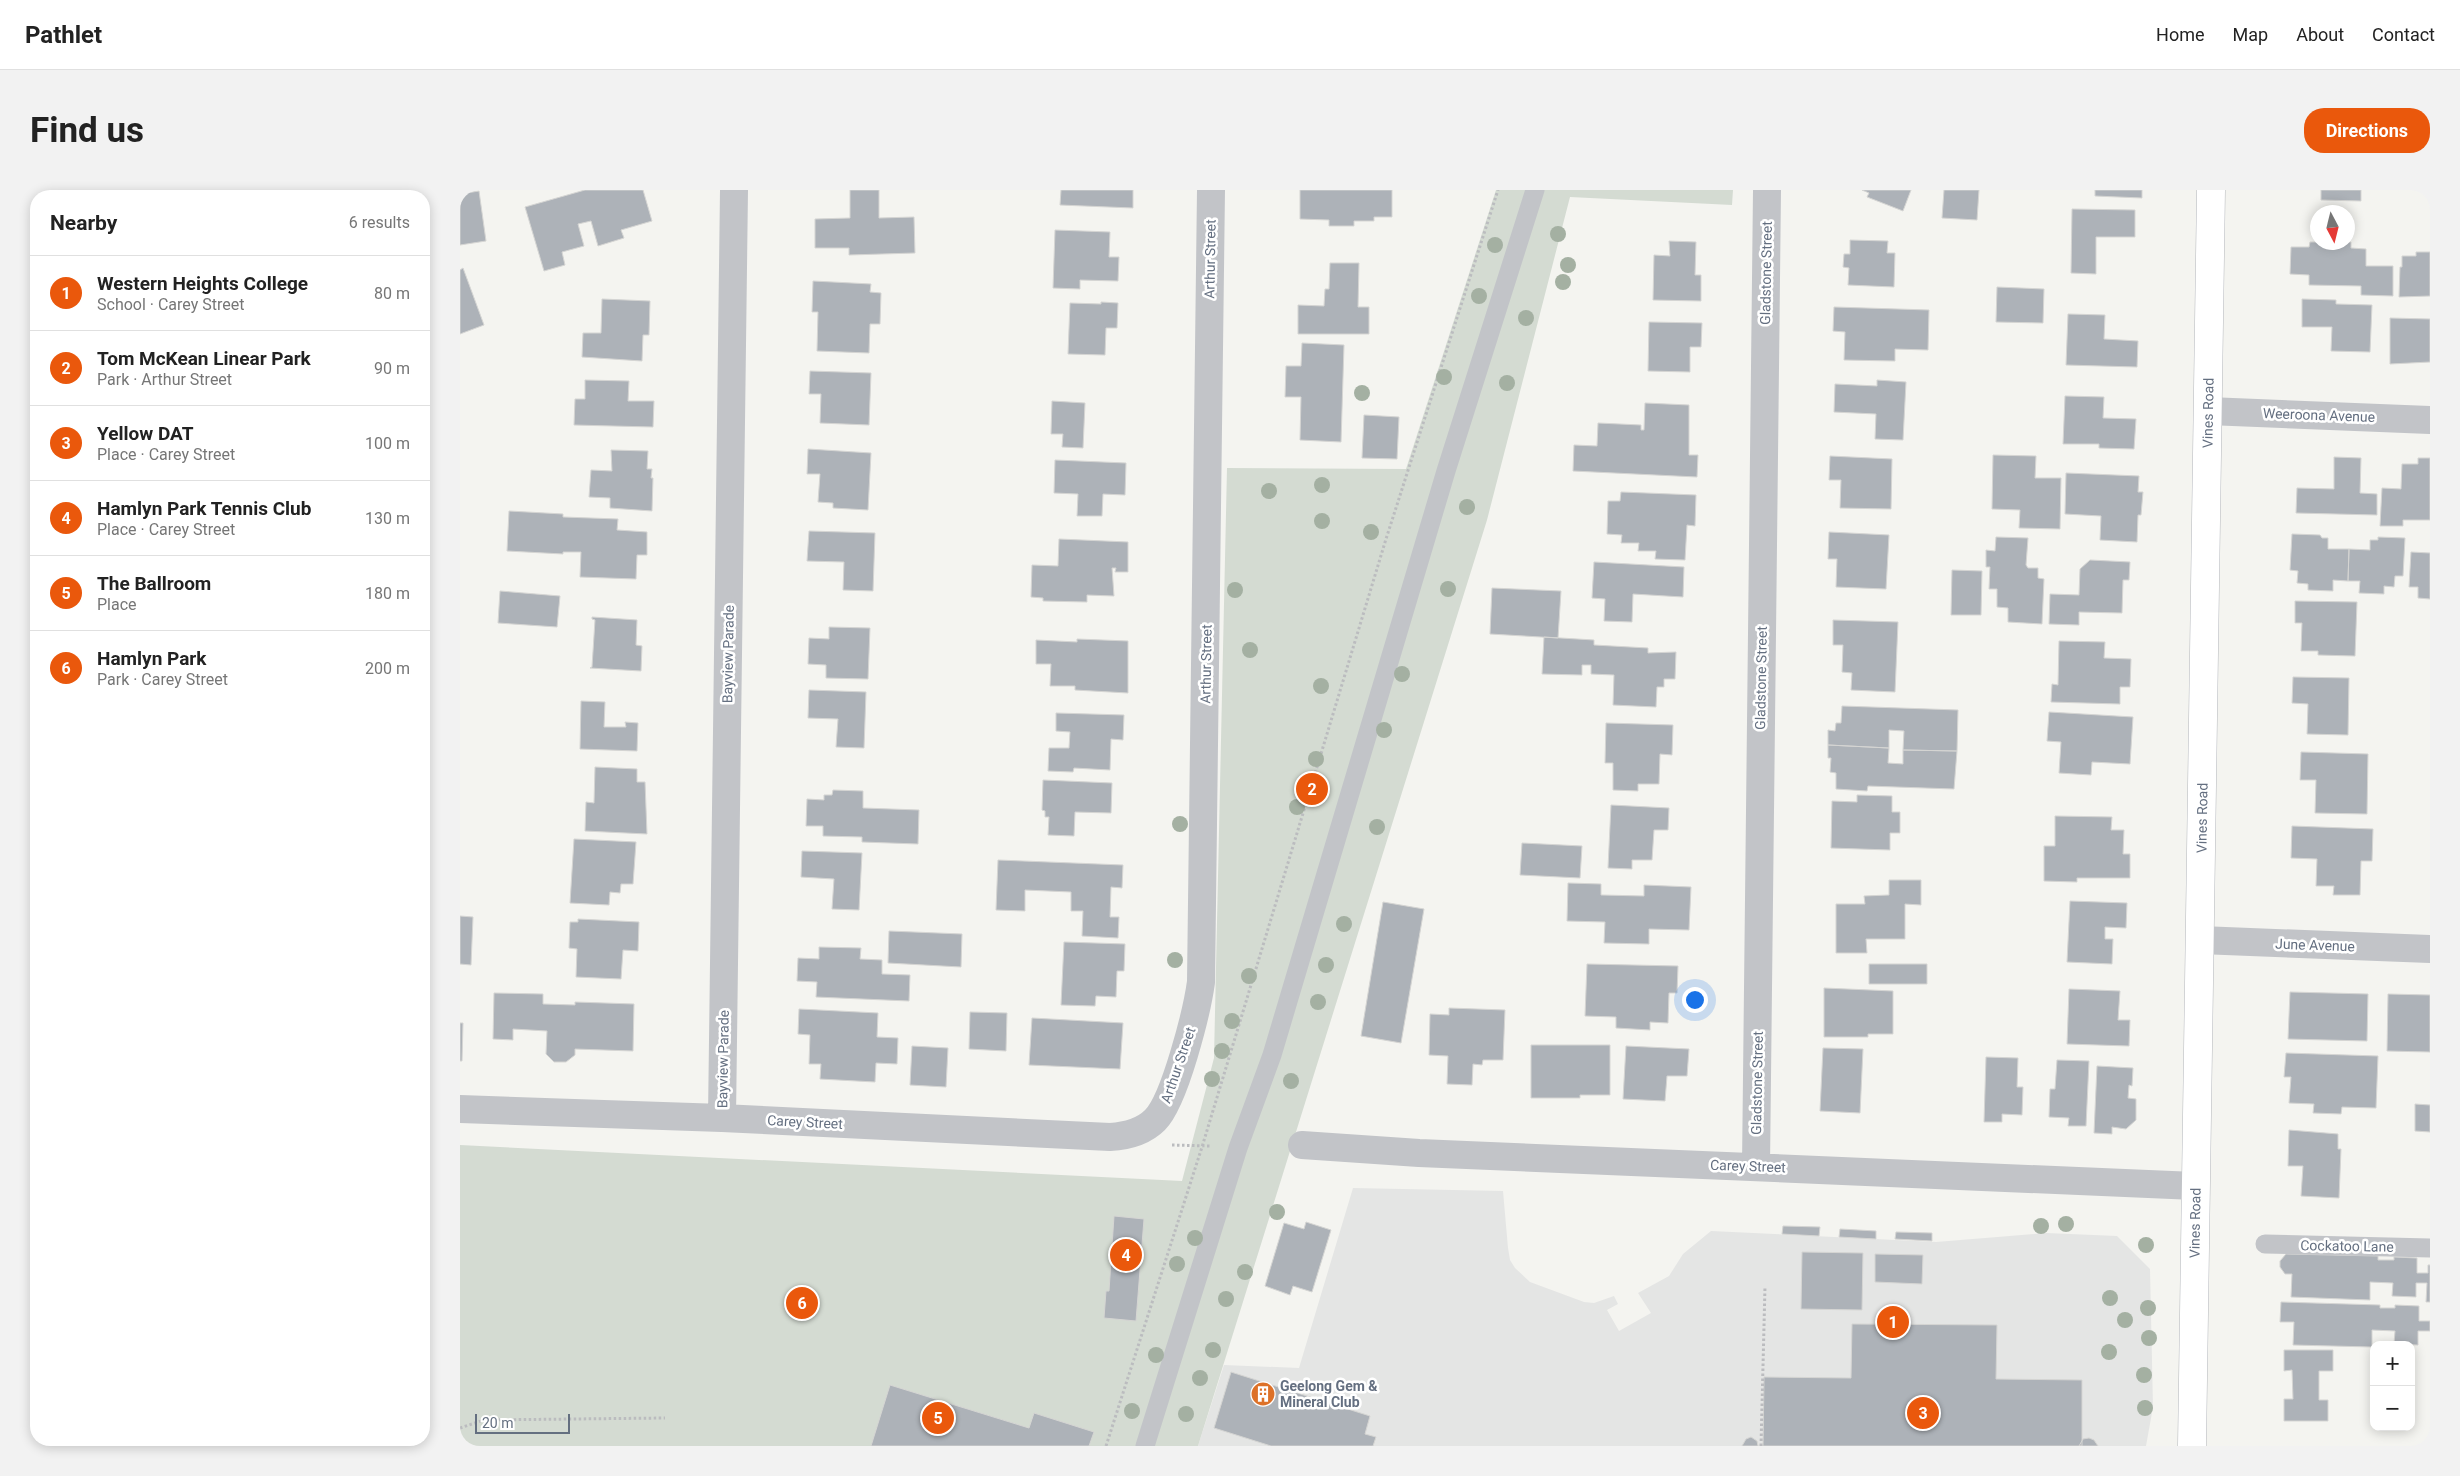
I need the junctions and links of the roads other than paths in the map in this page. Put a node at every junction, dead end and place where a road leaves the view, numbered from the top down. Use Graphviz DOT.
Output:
graph roads {
  1 [pos="734,190"];
  2 [pos="1211,190"];
  3 [pos="1536,190"];
  4 [pos="1767,190"];
  5 [pos="2211,190"];
  6 [pos="2208,411"];
  7 [pos="2430,420"];
  8 [pos="2200,940"];
  9 [pos="2430,949"];
  10 [pos="460,1109"];
  11 [pos="722,1118"];
  12 [pos="1148,1126"];
  13 [pos="1302,1146"];
  14 [pos="1756,1166"];
  15 [pos="2195,1186"];
  16 [pos="2265,1244"];
  17 [pos="2430,1248"];
  18 [pos="1145,1446"];
  19 [pos="2192,1446"];
  1 -- 11 [label="street, Bayview Parade"];
  2 -- 12 [label="street, Arthur Street"];
  3 -- 18 [label="lane"];
  4 -- 14 [label="street, Gladstone Street"];
  5 -- 6 [label="main road, Vines Road"];
  6 -- 7 [label="street, Weeroona Avenue"];
  6 -- 8 [label="main road, Vines Road"];
  8 -- 9 [label="street, June Avenue"];
  8 -- 15 [label="main road, Vines Road"];
  10 -- 11 [label="street, Carey Street"];
  11 -- 12 [label="street, Carey Street"];
  13 -- 14 [label="street, Carey Street"];
  14 -- 15 [label="street, Carey Street"];
  15 -- 19 [label="main road, Vines Road"];
  16 -- 17 [label="lane, Cockatoo Lane"];
}
